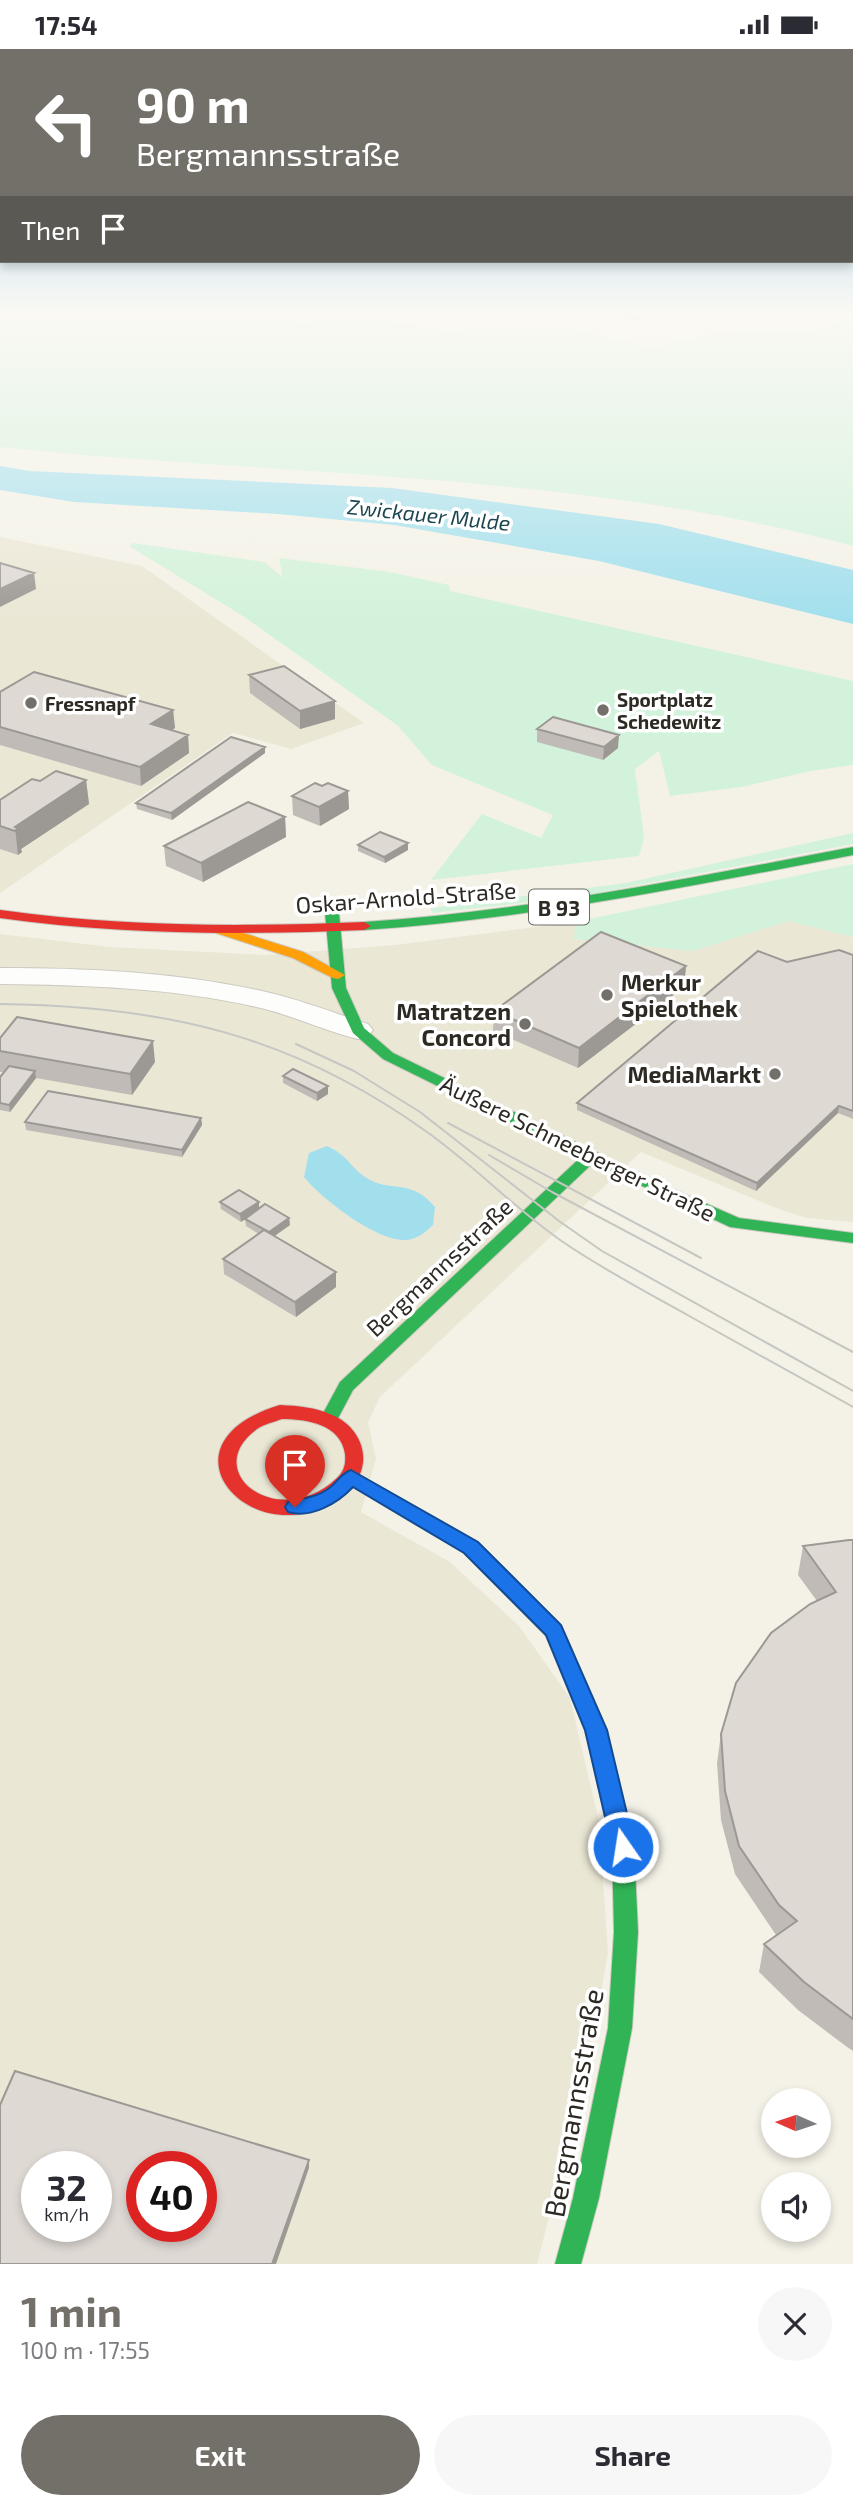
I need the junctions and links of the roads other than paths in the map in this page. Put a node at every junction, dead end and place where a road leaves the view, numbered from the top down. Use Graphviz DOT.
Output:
graph roads {
  1 [pos="853,851"];
  2 [pos="331,902"];
  3 [pos="0,914"];
  4 [pos="332,927"];
  5 [pos="218,929"];
  6 [pos="338,975"];
  7 [pos="0,976"];
  8 [pos="358,1030"];
  9 [pos="591,1156"];
  10 [pos="853,1238"];
  11 [pos="329,1419"];
  12 [pos="351,1477"];
  13 [pos="568,2264"];
  1 -- 4 [label="main road, Oskar-Arnold-Straße / B 93"];
  2 -- 4 [label="main road, Äußere Schneeberger Straße"];
  3 -- 5 [label="main road, Oskar-Arnold-Straße / B 93"];
  4 -- 5 [label="main road, Oskar-Arnold-Straße / B 93"];
  4 -- 6 [label="main road, Äußere Schneeberger Straße"];
  5 -- 6 [label="main road"];
  6 -- 8 [label="main road, Äußere Schneeberger Straße"];
  7 -- 8 [label="street, Äußere Schneeberger Straße"];
  8 -- 9 [label="main road, Äußere Schneeberger Straße"];
  9 -- 10 [label="main road, Äußere Schneeberger Straße"];
  9 -- 11 [label="main road, Bergmannsstraße"];
  11 -- 12 [label="main road"];
  11 -- 12 [label="main road"];
  12 -- 13 [label="main road, Bergmannsstraße"];
}
